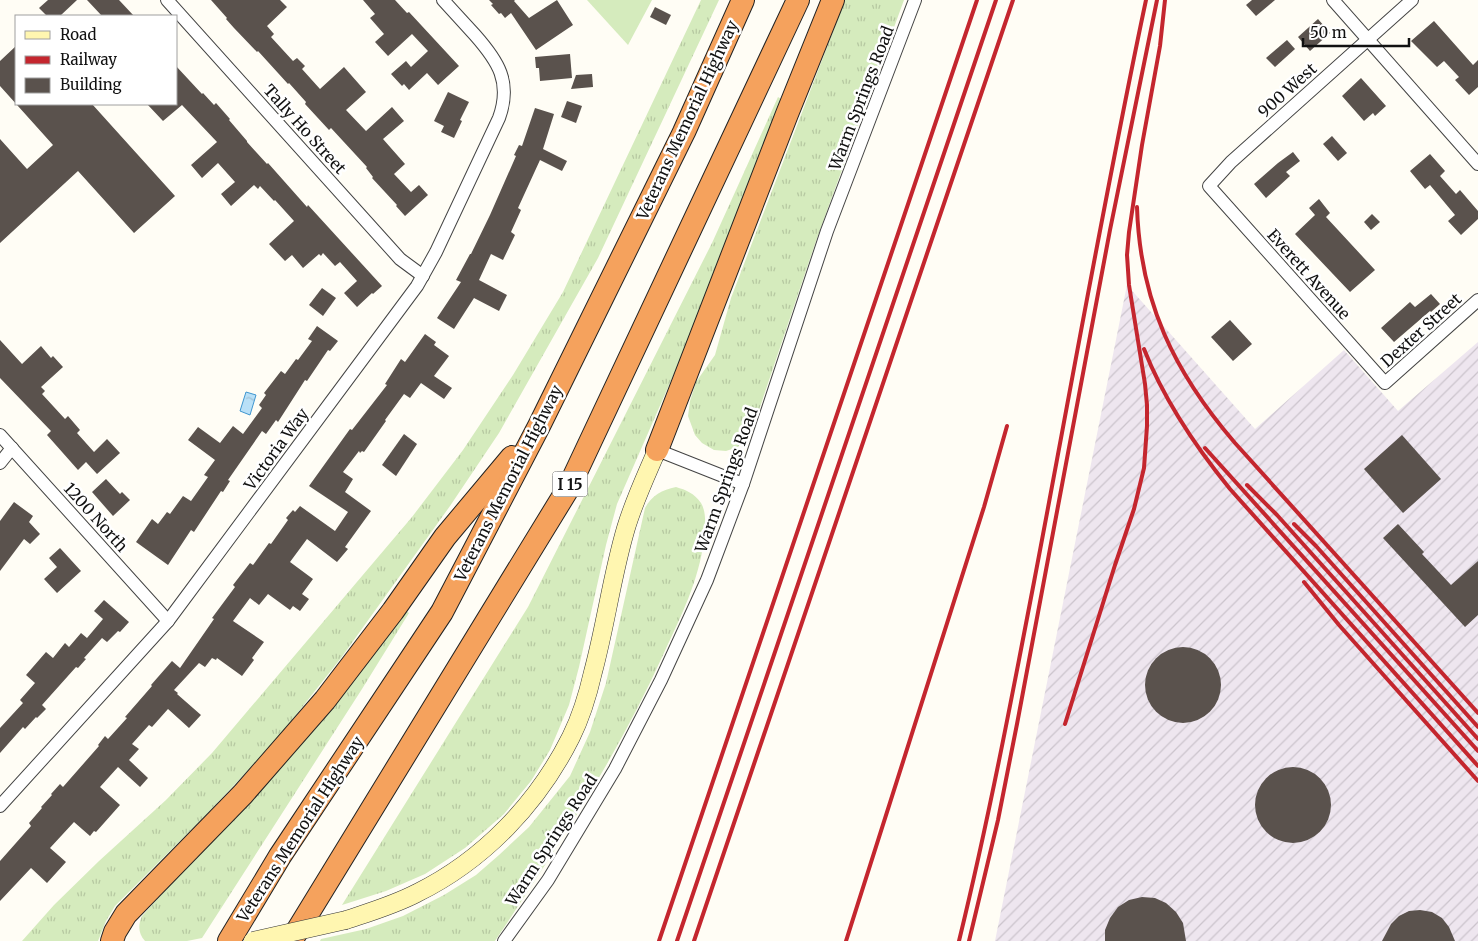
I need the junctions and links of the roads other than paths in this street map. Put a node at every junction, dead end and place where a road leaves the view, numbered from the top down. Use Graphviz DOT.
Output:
graph roads {
  1 [pos="166,0"];
  2 [pos="443,0"];
  3 [pos="744,0"];
  4 [pos="798,0"];
  5 [pos="833,0"];
  6 [pos="916,0"];
  7 [pos="1333,0"];
  8 [pos="1412,0"];
  9 [pos="1368,39"];
  10 [pos="1478,164"];
  11 [pos="1209,186"];
  12 [pos="423,276"];
  13 [pos="1478,300"];
  14 [pos="1386,383"];
  15 [pos="539,426"];
  16 [pos="0,435"];
  17 [pos="12,448"];
  18 [pos="657,450"];
  19 [pos="0,463"];
  20 [pos="744,484"];
  21 [pos="168,621"];
  22 [pos="0,806"];
  23 [pos="112,941"];
  24 [pos="229,941"];
  25 [pos="253,941"];
  26 [pos="291,941"];
  27 [pos="504,941"];
  1 -- 12 [label="street, Tally Ho Street"];
  2 -- 12 [label="street, Victoria Way"];
  3 -- 15 [label="highway, Veterans Memorial Highway"];
  4 -- 26 [label="highway, I 15"];
  5 -- 18 [label="highway"];
  6 -- 20 [label="street, Warm Springs Road"];
  7 -- 9 [label="street"];
  8 -- 9 [label="street, 900 West"];
  9 -- 10 [label="street"];
  9 -- 11 [label="street, 900 West"];
  11 -- 14 [label="street, Everett Avenue"];
  12 -- 21 [label="street, Victoria Way"];
  13 -- 14 [label="street, Dexter Street"];
  15 -- 23 [label="highway"];
  15 -- 24 [label="highway, Veterans Memorial Highway"];
  16 -- 17 [label="street, 1200 North"];
  17 -- 19 [label="street"];
  17 -- 21 [label="street, 1200 North"];
  18 -- 20 [label="street"];
  18 -- 25 [label="main road, bridge"];
  20 -- 27 [label="street, Warm Springs Road"];
  21 -- 22 [label="street, Victoria Way"];
}
